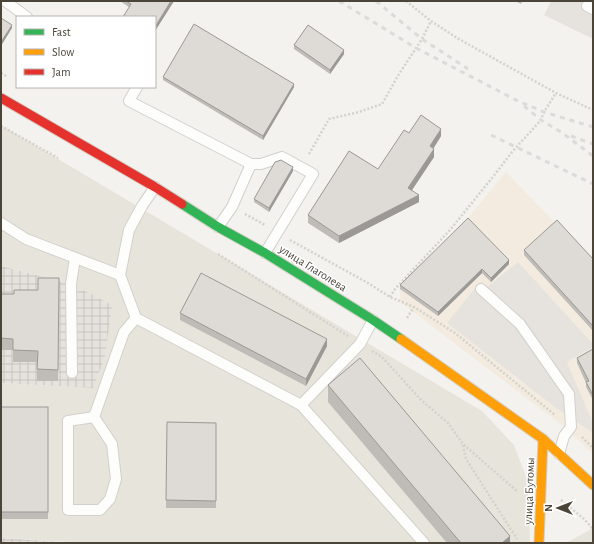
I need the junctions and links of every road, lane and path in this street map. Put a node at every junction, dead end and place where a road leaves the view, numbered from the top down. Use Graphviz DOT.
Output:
graph roads {
  1 [pos="5,1"];
  2 [pos="406,1"];
  3 [pos="590,1"];
  4 [pos="593,9"];
  5 [pos="26,16"];
  6 [pos="431,21"];
  7 [pos="137,88"];
  8 [pos="556,93"];
  9 [pos="1,98"];
  10 [pos="593,110"];
  11 [pos="1,126"];
  12 [pos="61,160"];
  13 [pos="251,164"];
  14 [pos="303,169"];
  15 [pos="156,188"];
  16 [pos="1,223"];
  17 [pos="218,227"];
  18 [pos="286,238"];
  19 [pos="215,252"];
  20 [pos="265,253"];
  21 [pos="75,258"];
  22 [pos="120,275"];
  23 [pos="481,289"];
  24 [pos="390,297"];
  25 [pos="136,318"];
  26 [pos="373,320"];
  27 [pos="360,344"];
  28 [pos="72,373"];
  29 [pos="301,405"];
  30 [pos="94,417"];
  31 [pos="571,427"];
  32 [pos="543,440"];
  33 [pos="463,444"];
  34 [pos="593,448"];
  35 [pos="559,454"];
  36 [pos="593,485"];
  37 [pos="519,493"];
  38 [pos="520,537"];
  39 [pos="424,543"];
  40 [pos="539,543"];
  1 -- 5 [label="lane"];
  2 -- 6 [label="path"];
  3 -- 4 [label="lane"];
  6 -- 8 [label="path"];
  6 -- 14 [label="path"];
  7 -- 13 [label="lane"];
  8 -- 10 [label="path"];
  8 -- 24 [label="path"];
  9 -- 15 [label="main road, улица Глаголева"];
  11 -- 12 [label="path"];
  13 -- 14 [label="lane"];
  13 -- 17 [label="lane"];
  14 -- 20 [label="lane"];
  15 -- 17 [label="main road, улица Глаголева"];
  15 -- 22 [label="lane"];
  16 -- 21 [label="lane"];
  17 -- 20 [label="main road, улица Глаголева"];
  18 -- 24 [label="path"];
  19 -- 27 [label="path"];
  20 -- 26 [label="main road, улица Глаголева"];
  21 -- 22 [label="lane"];
  21 -- 28 [label="lane"];
  22 -- 25 [label="lane"];
  23 -- 31 [label="lane"];
  24 -- 31 [label="path"];
  25 -- 29 [label="lane"];
  25 -- 30 [label="lane"];
  26 -- 27 [label="lane"];
  26 -- 32 [label="main road, улица Глаголева"];
  27 -- 29 [label="lane"];
  27 -- 33 [label="path"];
  29 -- 39 [label="lane"];
  30 -- 30 [label="lane"];
  31 -- 34 [label="path"];
  31 -- 35 [label="lane"];
  32 -- 35 [label="main road, улица Глаголева"];
  32 -- 40 [label="main road, улица Бутомы"];
  33 -- 37 [label="path"];
  33 -- 38 [label="path"];
  35 -- 36 [label="main road, улица Глаголева"];
}
